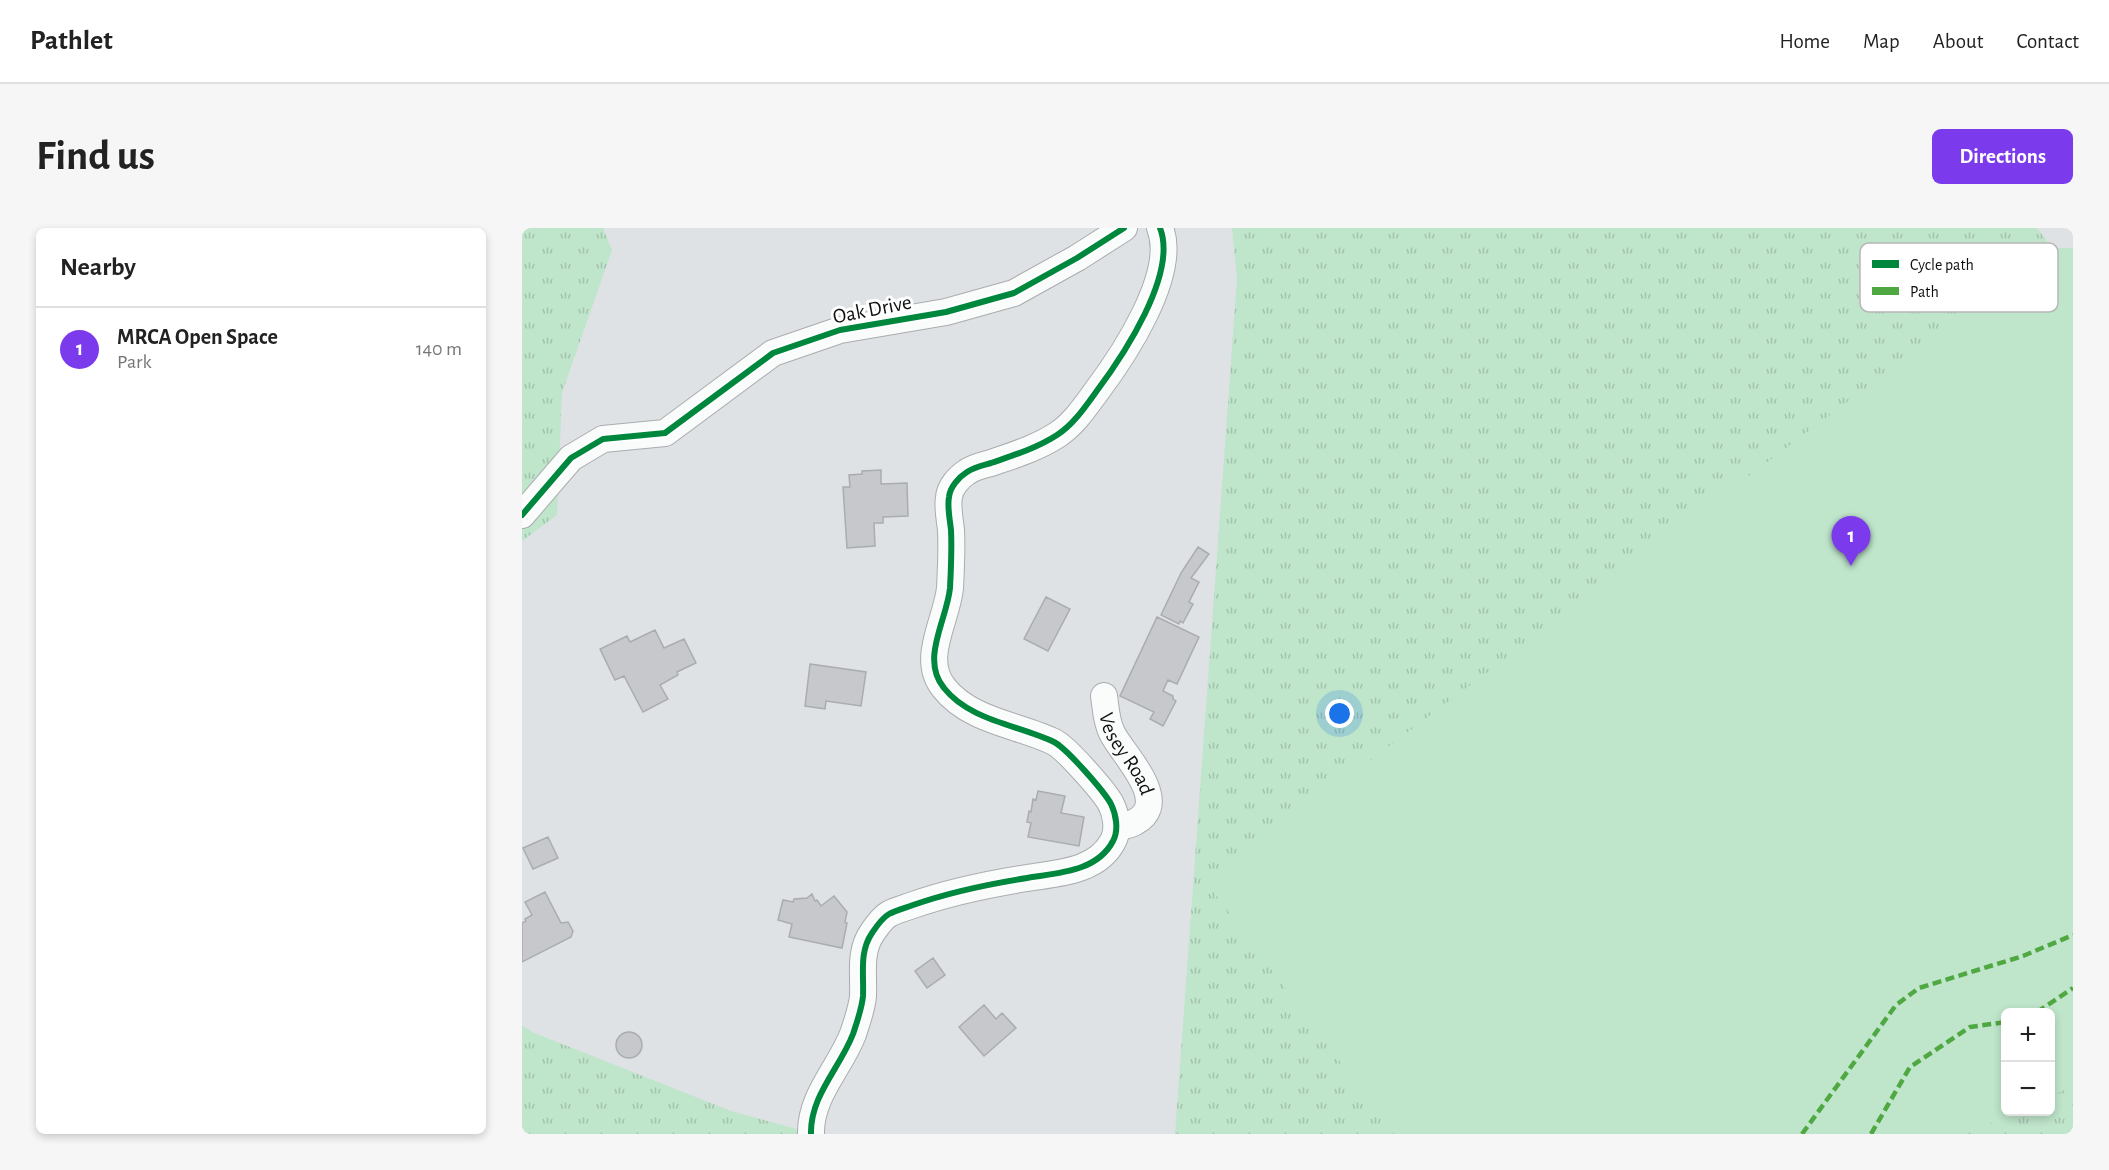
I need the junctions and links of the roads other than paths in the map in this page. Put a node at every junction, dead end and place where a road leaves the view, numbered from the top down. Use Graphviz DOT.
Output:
graph roads {
  1 [pos="1124,228"];
  2 [pos="1160,228"];
  3 [pos="522,515"];
  4 [pos="1104,696"];
  5 [pos="1117,828"];
  6 [pos="811,1134"];
  1 -- 3 [label="street, Oak Drive"];
  2 -- 5 [label="street"];
  4 -- 5 [label="street, Vesey Road"];
  5 -- 6 [label="street"];
}
